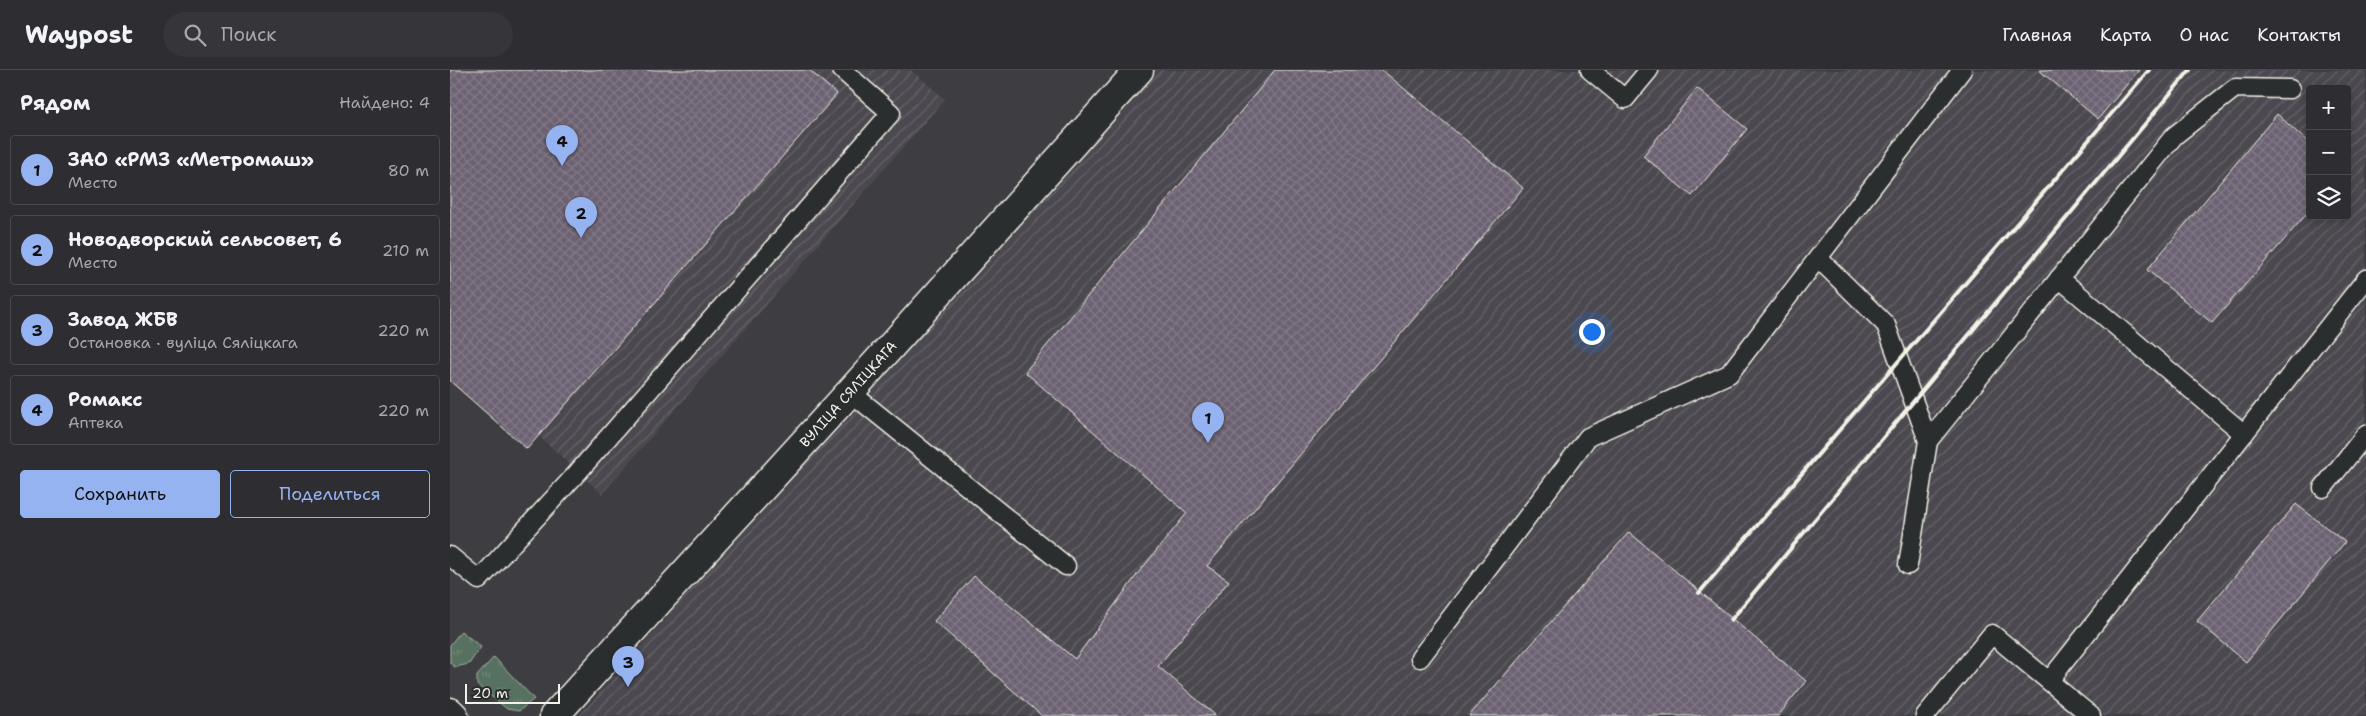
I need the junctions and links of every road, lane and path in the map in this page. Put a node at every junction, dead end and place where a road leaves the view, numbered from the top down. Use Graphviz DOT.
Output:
graph roads {
  1 [pos="842,70"];
  2 [pos="1139,70"];
  3 [pos="1590,70"];
  4 [pos="1649,70"];
  5 [pos="1962,70"];
  6 [pos="2290,89"];
  7 [pos="1818,258"];
  8 [pos="2059,278"];
  9 [pos="2366,279"];
  10 [pos="850,392"];
  11 [pos="2244,434"];
  12 [pos="2366,434"];
  13 [pos="1928,441"];
  14 [pos="2323,488"];
  15 [pos="450,556"];
  16 [pos="1908,565"];
  17 [pos="1066,566"];
  18 [pos="1420,658"];
  19 [pos="2049,681"];
  20 [pos="450,712"];
  21 [pos="454,716"];
  22 [pos="554,716"];
  23 [pos="1925,716"];
  24 [pos="2091,716"];
  1 -- 15 [label="lane"];
  2 -- 10 [label="street, ВУЛІЦА СЯЛІЦКАГА"];
  3 -- 4 [label="lane"];
  5 -- 7 [label="lane"];
  6 -- 8 [label="lane"];
  7 -- 13 [label="lane"];
  7 -- 18 [label="lane"];
  8 -- 11 [label="lane"];
  8 -- 13 [label="lane"];
  9 -- 11 [label="lane"];
  10 -- 17 [label="lane"];
  10 -- 22 [label="street, ВУЛІЦА СЯЛІЦКАГА"];
  11 -- 19 [label="lane"];
  12 -- 14 [label="lane"];
  13 -- 16 [label="lane"];
  19 -- 23 [label="lane"];
  19 -- 24 [label="lane"];
  20 -- 21 [label="street"];
}
